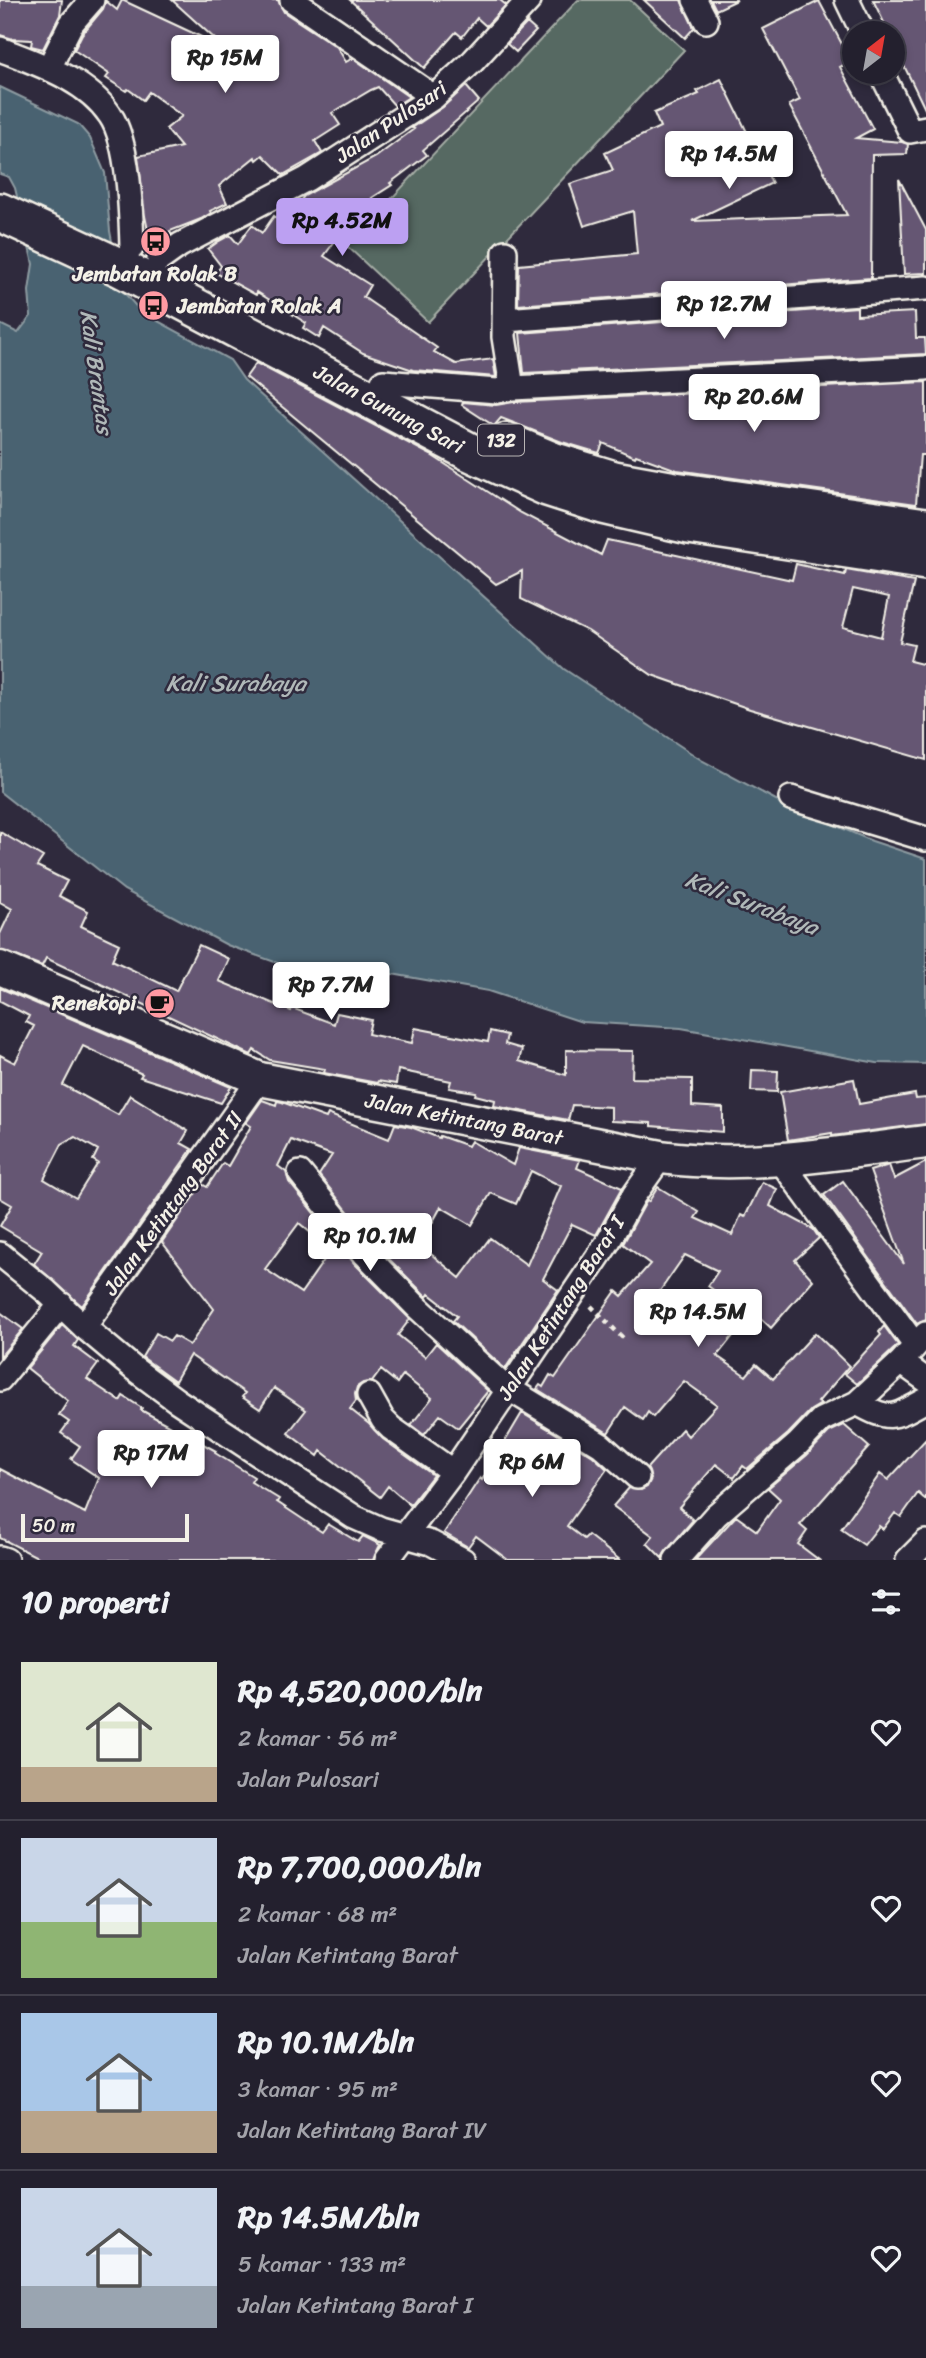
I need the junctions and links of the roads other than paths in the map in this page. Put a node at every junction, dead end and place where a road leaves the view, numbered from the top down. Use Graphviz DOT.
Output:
graph roads {
  1 [pos="92,0"];
  2 [pos="292,0"];
  3 [pos="529,0"];
  4 [pos="695,0"];
  5 [pos="847,0"];
  6 [pos="706,21"];
  7 [pos="857,21"];
  8 [pos="0,49"];
  9 [pos="49,68"];
  10 [pos="887,84"];
  11 [pos="434,97"];
  12 [pos="926,128"];
  13 [pos="6,201"];
  14 [pos="505,252"];
  15 [pos="131,254"];
  16 [pos="926,288"];
  17 [pos="505,320"];
  18 [pos="926,368"];
  19 [pos="383,382"];
  20 [pos="512,388"];
  21 [pos="672,506"];
  22 [pos="926,527"];
  23 [pos="926,561"];
  24 [pos="791,798"];
  25 [pos="926,839"];
  26 [pos="11,973"];
  27 [pos="260,1079"];
  28 [pos="926,1142"];
  29 [pos="661,1157"];
  30 [pos="780,1160"];
  31 [pos="300,1173"];
  32 [pos="0,1254"];
  33 [pos="61,1304"];
  34 [pos="84,1327"];
  35 [pos="914,1347"];
  36 [pos="0,1379"];
  37 [pos="926,1380"];
  38 [pos="508,1390"];
  39 [pos="369,1395"];
  40 [pos="926,1400"];
  41 [pos="857,1403"];
  42 [pos="453,1472"];
  43 [pos="637,1477"];
  44 [pos="407,1536"];
  45 [pos="926,1542"];
  46 [pos="0,1558"];
  47 [pos="6,1560"];
  48 [pos="387,1560"];
  49 [pos="463,1560"];
  50 [pos="676,1560"];
  51 [pos="908,1560"];
  1 -- 9 [label="street"];
  2 -- 11 [label="street"];
  3 -- 11 [label="street, Jalan Pulosari"];
  4 -- 6 [label="street"];
  5 -- 7 [label="street"];
  8 -- 9 [label="street"];
  9 -- 15 [label="street"];
  10 -- 12 [label="street"];
  11 -- 15 [label="street, Jalan Pulosari"];
  13 -- 15 [label="main road, Jalan Gunung Sari / 132"];
  14 -- 17 [label="street"];
  15 -- 19 [label="main road, Jalan Gunung Sari / 132"];
  15 -- 21 [label="main road, Jalan Gunung Sari / 132"];
  16 -- 17 [label="street"];
  17 -- 20 [label="street"];
  18 -- 20 [label="street"];
  19 -- 20 [label="street"];
  19 -- 21 [label="main road, Jalan Gunung Sari / 132"];
  21 -- 22 [label="main road, Jalan Gunung Sari / 132"];
  21 -- 23 [label="main road, Jalan Gunung Sari / 132"];
  24 -- 25 [label="street"];
  26 -- 27 [label="main road, Jalan Ketintang Barat"];
  27 -- 29 [label="main road, Jalan Ketintang Barat"];
  27 -- 34 [label="street, Jalan Ketintang Barat II"];
  28 -- 30 [label="main road, Jalan Ketintang Barat"];
  29 -- 30 [label="main road, Jalan Ketintang Barat"];
  29 -- 38 [label="street, Jalan Ketintang Barat I"];
  30 -- 35 [label="street"];
  31 -- 38 [label="street"];
  32 -- 33 [label="street"];
  33 -- 34 [label="street"];
  33 -- 36 [label="street"];
  34 -- 44 [label="street"];
  35 -- 37 [label="street"];
  35 -- 41 [label="street"];
  38 -- 42 [label="street, Jalan Ketintang Barat I"];
  38 -- 43 [label="street"];
  39 -- 42 [label="street"];
  40 -- 41 [label="street"];
  41 -- 50 [label="street"];
  42 -- 44 [label="street, Jalan Ketintang Barat I"];
  44 -- 48 [label="street, Jalan Ketintang Barat I"];
  44 -- 49 [label="street"];
  45 -- 51 [label="street"];
  46 -- 47 [label="street"];
}
